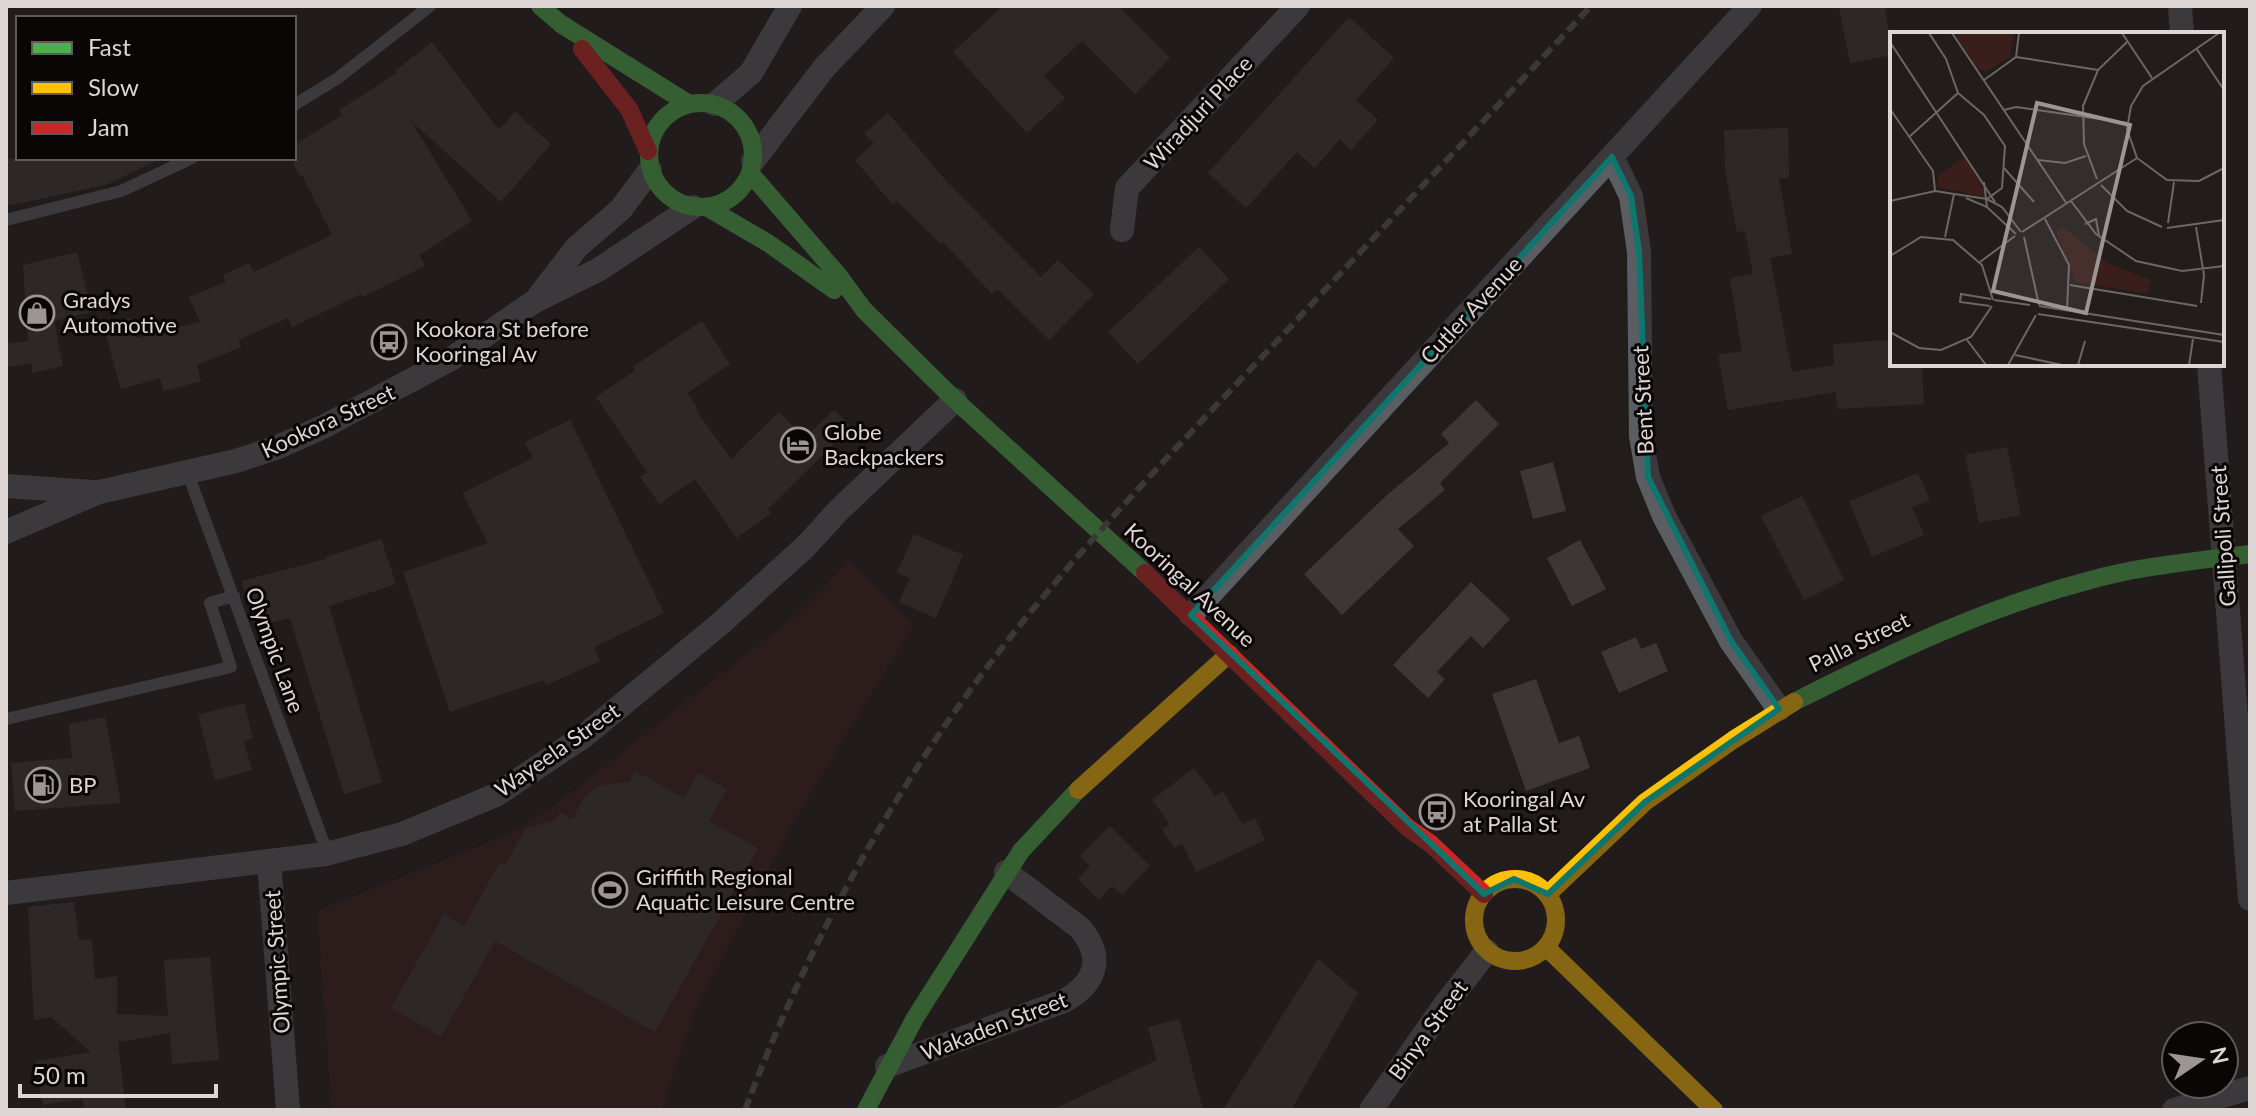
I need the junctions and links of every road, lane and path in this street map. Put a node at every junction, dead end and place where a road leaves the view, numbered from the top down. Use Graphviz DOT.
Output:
graph roads {
  1 [pos="430,6"];
  2 [pos="540,6"];
  3 [pos="790,6"];
  4 [pos="883,6"];
  5 [pos="1298,6"];
  6 [pos="1750,6"];
  7 [pos="2180,6"];
  8 [pos="561,24"];
  9 [pos="2182,32"];
  10 [pos="296,104"];
  11 [pos="689,104"];
  12 [pos="715,104"];
  13 [pos="1612,157"];
  14 [pos="188,160"];
  15 [pos="649,160"];
  16 [pos="752,167"];
  17 [pos="700,208"];
  18 [pos="6,220"];
  19 [pos="1122,230"];
  20 [pos="535,301"];
  21 [pos="864,310"];
  22 [pos="2209,366"];
  23 [pos="955,400"];
  24 [pos="188,474"];
  25 [pos="6,486"];
  26 [pos="99,492"];
  27 [pos="6,532"];
  28 [pos="2250,554"];
  29 [pos="2225,557"];
  30 [pos="234,596"];
  31 [pos="1191,615"];
  32 [pos="1229,654"];
  33 [pos="1779,709"];
  34 [pos="6,719"];
  35 [pos="323,841"];
  36 [pos="269,861"];
  37 [pos="1006,872"];
  38 [pos="6,893"];
  39 [pos="1484,894"];
  40 [pos="1548,894"];
  41 [pos="2250,899"];
  42 [pos="1546,947"];
  43 [pos="1487,951"];
  44 [pos="887,1066"];
  45 [pos="2250,1088"];
  46 [pos="288,1110"];
  47 [pos="866,1110"];
  48 [pos="1371,1110"];
  49 [pos="1714,1110"];
  50 [pos="2174,1110"];
  1 -- 10 [label="lane"];
  2 -- 8 [label="street"];
  3 -- 12 [label="street"];
  4 -- 16 [label="street"];
  5 -- 19 [label="street, Wiradjuri Place"];
  6 -- 13 [label="street, Cutler Avenue"];
  7 -- 9 [label="street"];
  8 -- 11 [label="street"];
  8 -- 15 [label="street"];
  11 -- 12 [label="street"];
  11 -- 15 [label="street"];
  12 -- 16 [label="street"];
  13 -- 31 [label="street, Cutler Avenue"];
  13 -- 33 [label="street, Bent Street"];
  14 -- 18 [label="lane"];
  15 -- 17 [label="street"];
  15 -- 20 [label="street, Kookora Street"];
  16 -- 17 [label="street"];
  16 -- 21 [label="street, Kooringal Avenue"];
  17 -- 20 [label="street, Kookora Street"];
  17 -- 21 [label="street, Kooringal Avenue"];
  20 -- 24 [label="street, Kookora Street"];
  21 -- 23 [label="street, Kooringal Avenue"];
  22 -- 29 [label="street, Gallipoli Street"];
  23 -- 31 [label="street, Kooringal Avenue"];
  23 -- 36 [label="street, Wayeela Street"];
  24 -- 26 [label="street, Kookora Street"];
  24 -- 30 [label="lane, Olympic Lane"];
  25 -- 26 [label="street, Kookora Street"];
  26 -- 27 [label="street, Kookora Street"];
  28 -- 29 [label="street, Palla Street"];
  29 -- 33 [label="street, Palla Street"];
  29 -- 41 [label="street, Gallipoli Street"];
  30 -- 34 [label="lane"];
  30 -- 35 [label="lane, Olympic Lane"];
  31 -- 32 [label="street, Kooringal Avenue"];
  32 -- 37 [label="street, Wakaden Street"];
  32 -- 39 [label="street, Kooringal Avenue"];
  33 -- 40 [label="street, Palla Street"];
  36 -- 38 [label="street, Wayeela Street"];
  36 -- 46 [label="street, Olympic Street"];
  37 -- 44 [label="street, Wakaden Street"];
  37 -- 44 [label="street, Wakaden Street"];
  39 -- 40 [label="street"];
  39 -- 43 [label="street"];
  40 -- 42 [label="street"];
  42 -- 43 [label="street"];
  42 -- 49 [label="street"];
  43 -- 48 [label="street, Binya Street"];
  44 -- 47 [label="street, Wakaden Street"];
  45 -- 50 [label="street"];
}
